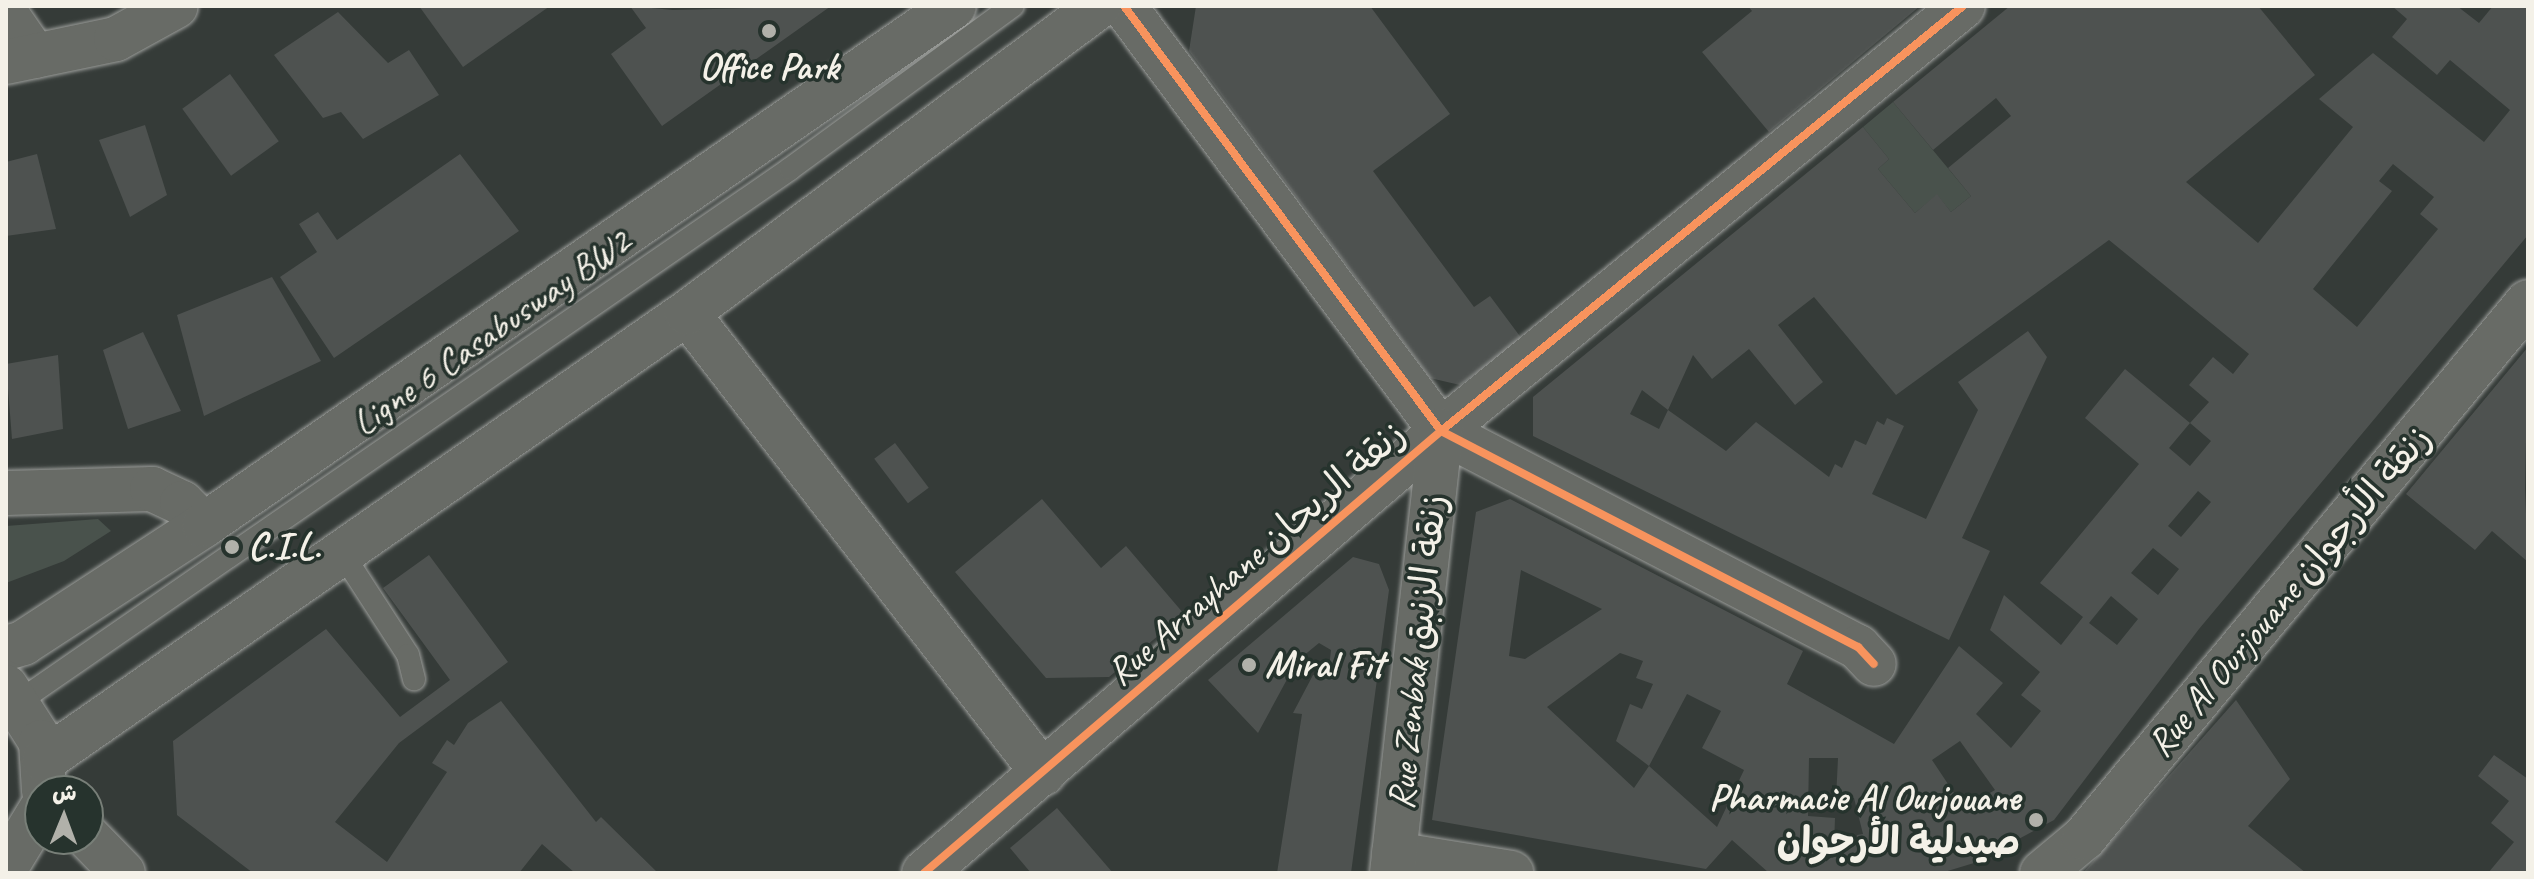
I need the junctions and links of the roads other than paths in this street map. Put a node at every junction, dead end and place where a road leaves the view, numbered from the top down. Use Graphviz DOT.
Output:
graph roads {
  1 [pos="176,6"];
  2 [pos="1013,6"];
  3 [pos="1099,6"];
  4 [pos="1124,6"];
  5 [pos="952,7"];
  6 [pos="1950,10"];
  7 [pos="6,14"];
  8 [pos="20,59"];
  9 [pos="2528,302"];
  10 [pos="687,313"];
  11 [pos="1441,431"];
  12 [pos="6,493"];
  13 [pos="204,525"];
  14 [pos="342,553"];
  15 [pos="6,648"];
  16 [pos="1874,664"];
  17 [pos="414,679"];
  18 [pos="11,699"];
  19 [pos="1043,773"];
  20 [pos="41,775"];
  21 [pos="59,775"];
  22 [pos="24,830"];
  23 [pos="104,853"];
  24 [pos="1393,864"];
  25 [pos="6,867"];
  26 [pos="123,873"];
  27 [pos="924,873"];
  28 [pos="1511,873"];
  29 [pos="2042,873"];
  1 -- 8 [label="street"];
  2 -- 18 [label="lane, Ligne 6 Casabusway BW2"];
  3 -- 10 [label="street"];
  4 -- 11 [label="street"];
  5 -- 13 [label="street"];
  6 -- 11 [label="street, Rue Arrayhane زنقة الريحان"];
  7 -- 8 [label="street"];
  9 -- 29 [label="street, Rue Al Ourjouane زنقة الأرجوان"];
  10 -- 14 [label="street"];
  10 -- 19 [label="street"];
  11 -- 16 [label="street"];
  11 -- 19 [label="street, Rue Arrayhane زنقة الريحان"];
  11 -- 24 [label="street, Rue Zenbak زنقة الزنبق"];
  12 -- 13 [label="street"];
  13 -- 15 [label="street"];
  14 -- 17 [label="lane"];
  14 -- 21 [label="street"];
  18 -- 20 [label="street"];
  19 -- 27 [label="street, Rue Arrayhane زنقة الريحان"];
  22 -- 25 [label="street"];
  23 -- 26 [label="street"];
  24 -- 28 [label="street"];
}
